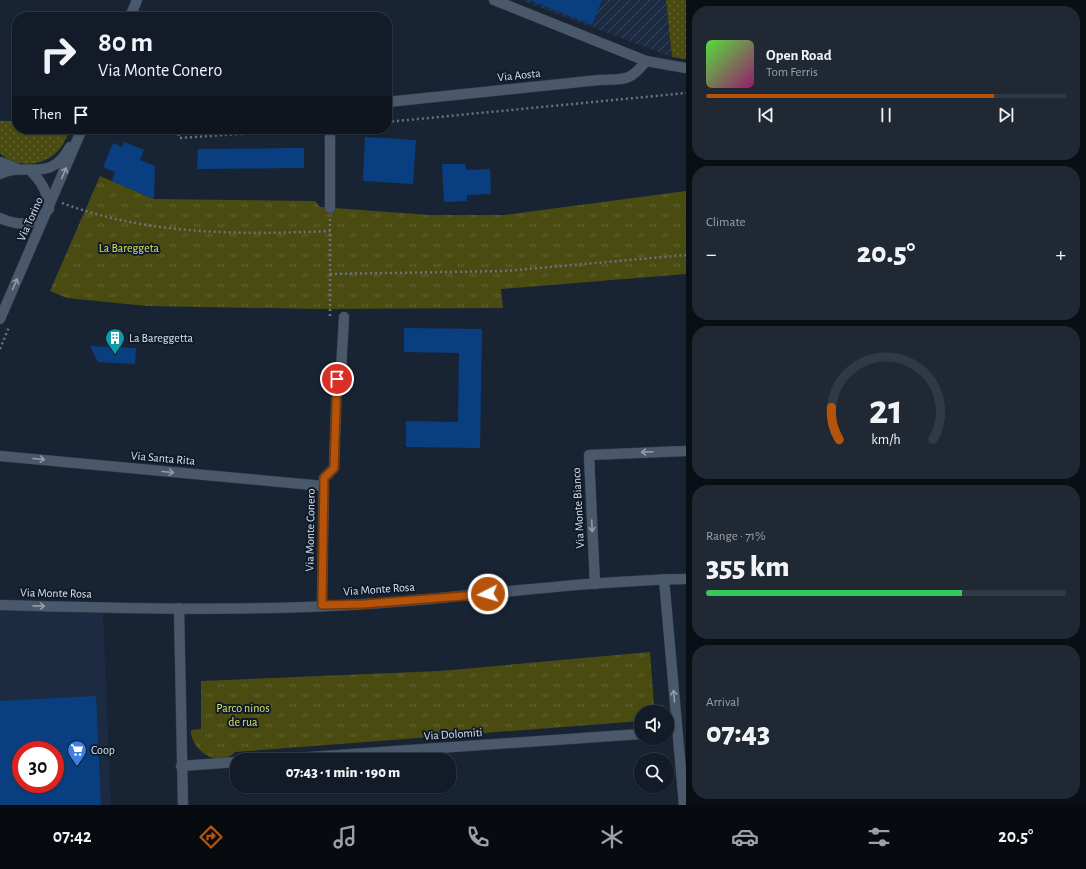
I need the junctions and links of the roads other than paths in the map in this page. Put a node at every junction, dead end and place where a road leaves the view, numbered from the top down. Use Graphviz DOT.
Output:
graph roads {
  1 [pos="137,0"];
  2 [pos="494,0"];
  3 [pos="132,12"];
  4 [pos="646,61"];
  5 [pos="686,68"];
  6 [pos="392,101"];
  7 [pos="78,134"];
  8 [pos="79,134"];
  9 [pos="330,134"];
  10 [pos="0,162"];
  11 [pos="19,170"];
  12 [pos="30,170"];
  13 [pos="0,174"];
  14 [pos="330,208"];
  15 [pos="49,209"];
  16 [pos="0,218"];
  17 [pos="344,317"];
  18 [pos="0,319"];
  19 [pos="686,451"];
  20 [pos="0,456"];
  21 [pos="323,486"];
  22 [pos="664,579"];
  23 [pos="686,579"];
  24 [pos="595,584"];
  25 [pos="0,605"];
  26 [pos="322,605"];
  27 [pos="179,608"];
  28 [pos="634,734"];
  29 [pos="368,753"];
  30 [pos="230,762"];
  31 [pos="181,766"];
  32 [pos="182,805"];
  33 [pos="684,805"];
  1 -- 3 [label="street"];
  2 -- 4 [label="street"];
  4 -- 5 [label="street"];
  4 -- 6 [label="street, Via Aosta"];
  7 -- 12 [label="street"];
  15 -- 8 [label="street, Via Torino, one-way"];
  9 -- 14 [label="street"];
  10 -- 11 [label="street"];
  11 -- 12 [label="street"];
  11 -- 13 [label="street"];
  12 -- 15 [label="street"];
  15 -- 16 [label="street"];
  18 -- 15 [label="street, Via Torino, one-way"];
  17 -- 21 [label="street, Via Monte Conero"];
  19 -- 24 [label="street, Via Monte Bianco, one-way"];
  20 -- 21 [label="street, Via Santa Rita, one-way"];
  21 -- 26 [label="street, Via Monte Conero"];
  22 -- 23 [label="street, Via Monte Rosa"];
  22 -- 24 [label="street, Via Monte Rosa"];
  33 -- 22 [label="street, one-way"];
  24 -- 26 [label="street, Via Monte Rosa"];
  25 -- 27 [label="street, Via Monte Rosa, one-way"];
  26 -- 27 [label="street, Via Monte Rosa"];
  27 -- 31 [label="street"];
  28 -- 29 [label="street, Via Dolomiti"];
  30 -- 31 [label="street"];
  31 -- 32 [label="street"];
}
